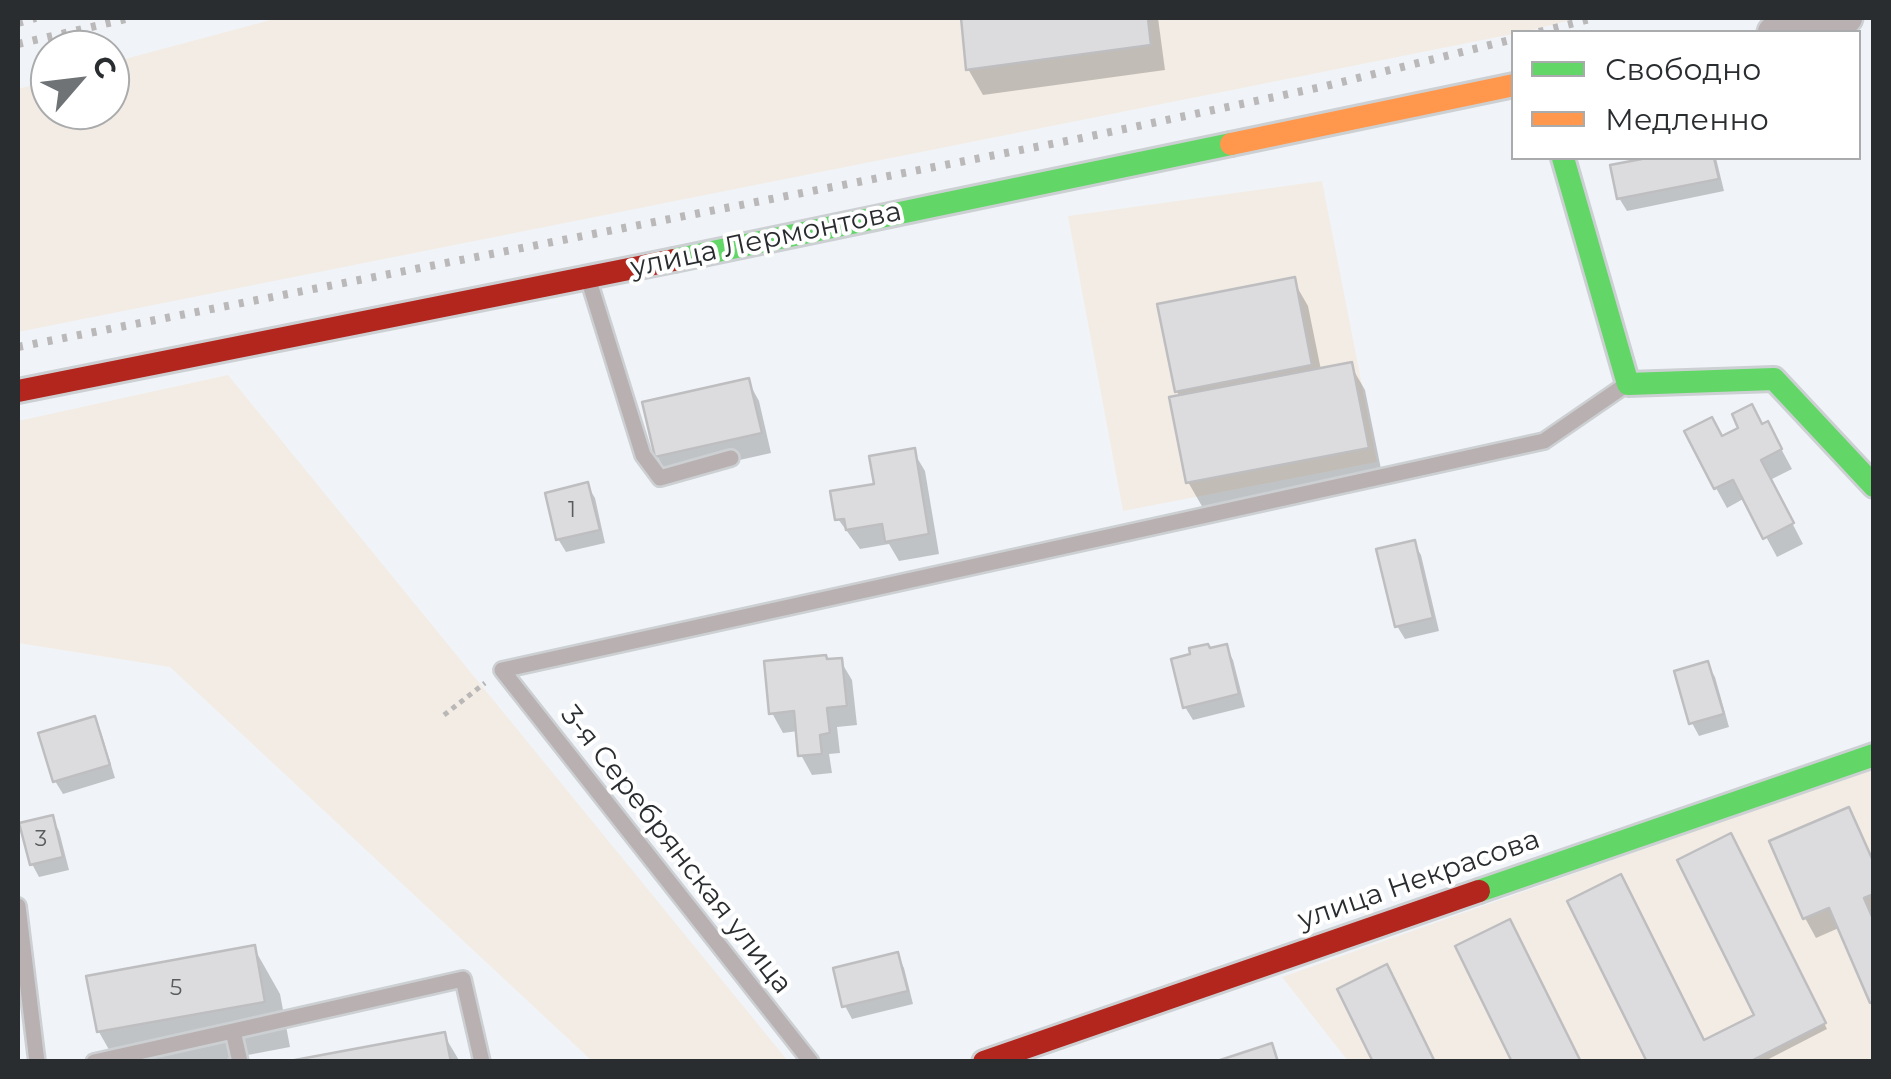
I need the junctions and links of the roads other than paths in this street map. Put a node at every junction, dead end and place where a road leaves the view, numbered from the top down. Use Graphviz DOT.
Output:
graph roads {
  1 [pos="1847,18"];
  2 [pos="1784,30"];
  3 [pos="1511,87"];
  4 [pos="1565,160"];
  5 [pos="587,278"];
  6 [pos="1628,384"];
  7 [pos="18,392"];
  8 [pos="731,458"];
  9 [pos="1874,486"];
  10 [pos="1874,755"];
  11 [pos="18,906"];
  12 [pos="21,941"];
  13 [pos="233,1031"];
  14 [pos="37,1062"];
  15 [pos="94,1062"];
  16 [pos="240,1062"];
  17 [pos="482,1062"];
  18 [pos="810,1062"];
  19 [pos="984,1062"];
  1 -- 2 [label="street"];
  3 -- 5 [label="street, улица Лермонтова"];
  4 -- 6 [label="street"];
  5 -- 7 [label="street, улица Лермонтова"];
  5 -- 8 [label="lane"];
  6 -- 9 [label="street"];
  6 -- 18 [label="lane, 3-я Серебрянская улица"];
  10 -- 19 [label="street, улица Некрасова"];
  11 -- 12 [label="lane"];
  12 -- 14 [label="lane"];
  13 -- 15 [label="lane"];
  13 -- 16 [label="lane"];
  13 -- 17 [label="lane"];
}
